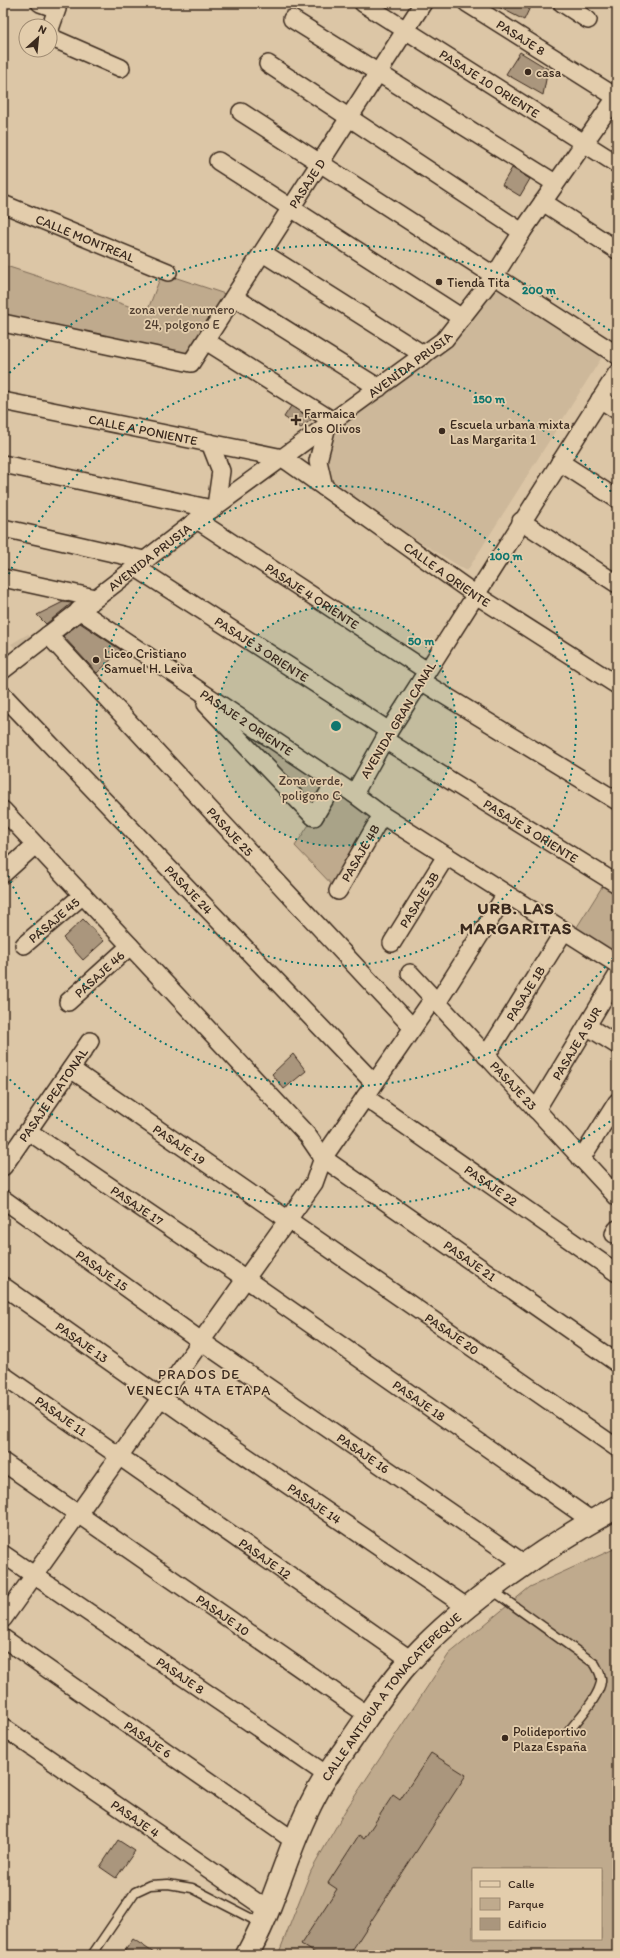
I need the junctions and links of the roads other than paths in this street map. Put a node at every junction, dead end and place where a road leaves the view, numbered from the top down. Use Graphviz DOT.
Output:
graph roads {
  1 [pos="40,3"];
  2 [pos="363,3"];
  3 [pos="423,3"];
  4 [pos="467,3"];
  5 [pos="562,3"];
  6 [pos="58,6"];
  7 [pos="54,18"];
  8 [pos="292,19"];
  9 [pos="588,20"];
  10 [pos="406,30"];
  11 [pos="58,40"];
  12 [pos="268,64"];
  13 [pos="121,68"];
  14 [pos="378,73"];
  15 [pos="617,96"];
  16 [pos="241,112"];
  17 [pos="349,118"];
  18 [pos="585,143"];
  19 [pos="218,161"];
  20 [pos="320,163"];
  21 [pos="617,164"];
  22 [pos="556,184"];
  23 [pos="543,202"];
  24 [pos="3,204"];
  25 [pos="291,208"];
  26 [pos="522,232"];
  27 [pos="617,250"];
  28 [pos="262,253"];
  29 [pos="168,272"];
  30 [pos="495,276"];
  31 [pos="234,297"];
  32 [pos="462,318"];
  33 [pos="3,324"];
  34 [pos="206,341"];
  35 [pos="424,355"];
  36 [pos="617,355"];
  37 [pos="617,373"];
  38 [pos="378,388"];
  39 [pos="600,399"];
  40 [pos="3,401"];
  41 [pos="617,410"];
  42 [pos="330,424"];
  43 [pos="210,443"];
  44 [pos="282,458"];
  45 [pos="560,462"];
  46 [pos="3,464"];
  47 [pos="324,487"];
  48 [pos="617,499"];
  49 [pos="214,507"];
  50 [pos="197,520"];
  51 [pos="521,521"];
  52 [pos="3,528"];
  53 [pos="140,563"];
  54 [pos="3,578"];
  55 [pos="617,584"];
  56 [pos="476,595"];
  57 [pos="95,598"];
  58 [pos="80,610"];
  59 [pos="48,635"];
  60 [pos="3,670"];
  61 [pos="424,676"];
  62 [pos="184,680"];
  63 [pos="617,685"];
  64 [pos="3,695"];
  65 [pos="387,735"];
  66 [pos="335,782"];
  67 [pos="357,789"];
  68 [pos="617,800"];
  69 [pos="3,810"];
  70 [pos="382,815"];
  71 [pos="35,845"];
  72 [pos="446,856"];
  73 [pos="3,874"];
  74 [pos="617,884"];
  75 [pos="338,891"];
  76 [pos="506,894"];
  77 [pos="83,895"];
  78 [pos="564,930"];
  79 [pos="392,943"];
  80 [pos="24,945"];
  81 [pos="130,946"];
  82 [pos="617,964"];
  83 [pos="410,973"];
  84 [pos="617,976"];
  85 [pos="68,1002"];
  86 [pos="433,1005"];
  87 [pos="587,1026"];
  88 [pos="413,1028"];
  89 [pos="90,1041"];
  90 [pos="617,1045"];
  91 [pos="486,1056"];
  92 [pos="71,1069"];
  93 [pos="370,1090"];
  94 [pos="617,1102"];
  95 [pos="536,1110"];
  96 [pos="28,1131"];
  97 [pos="323,1158"];
  98 [pos="582,1159"];
  99 [pos="3,1167"];
  100 [pos="617,1197"];
  101 [pos="3,1199"];
  102 [pos="287,1221"];
  103 [pos="617,1273"];
  104 [pos="246,1279"];
  105 [pos="3,1286"];
  106 [pos="201,1341"];
  107 [pos="617,1363"];
  108 [pos="3,1375"];
  109 [pos="161,1397"];
  110 [pos="617,1448"];
  111 [pos="119,1456"];
  112 [pos="3,1462"];
  113 [pos="617,1507"];
  114 [pos="78,1514"];
  115 [pos="592,1521"];
  116 [pos="3,1554"];
  117 [pos="526,1564"];
  118 [pos="34,1576"];
  119 [pos="492,1590"];
  120 [pos="468,1608"];
  121 [pos="3,1619"];
  122 [pos="3,1638"];
  123 [pos="411,1660"];
  124 [pos="369,1716"];
  125 [pos="3,1727"];
  126 [pos="569,1731"];
  127 [pos="327,1775"];
  128 [pos="293,1840"];
  129 [pos="265,1917"];
  130 [pos="92,1955"];
  131 [pos="248,1955"];
  1 -- 6 [label="street"];
  2 -- 10 [label="street, PASAJE 10 ORIENTE"];
  3 -- 10 [label="street, PASAJE D"];
  4 -- 15 [label="street, PASAJE 8"];
  5 -- 9 [label="street"];
  6 -- 7 [label="street"];
  8 -- 14 [label="street"];
  10 -- 14 [label="street, PASAJE D"];
  10 -- 18 [label="street, PASAJE 10 ORIENTE"];
  11 -- 13 [label="street"];
  12 -- 17 [label="street"];
  14 -- 17 [label="street, PASAJE D"];
  14 -- 22 [label="street"];
  15 -- 18 [label="street, AVENIDA PRUSIA"];
  16 -- 20 [label="street"];
  17 -- 20 [label="street, PASAJE D"];
  17 -- 26 [label="street"];
  18 -- 21 [label="street, PASAJE 10 ORIENTE"];
  18 -- 22 [label="street, AVENIDA PRUSIA"];
  19 -- 25 [label="street"];
  20 -- 25 [label="street, PASAJE D"];
  20 -- 30 [label="street"];
  22 -- 23 [label="street, AVENIDA PRUSIA"];
  23 -- 26 [label="street, AVENIDA PRUSIA"];
  23 -- 27 [label="street"];
  24 -- 29 [label="street, CALLE MONTREAL"];
  25 -- 28 [label="street, PASAJE D"];
  25 -- 32 [label="street"];
  26 -- 30 [label="street, AVENIDA PRUSIA"];
  28 -- 31 [label="street, PASAJE D"];
  28 -- 35 [label="street"];
  30 -- 32 [label="street, AVENIDA PRUSIA"];
  30 -- 36 [label="street"];
  31 -- 34 [label="street, PASAJE D"];
  31 -- 38 [label="street"];
  32 -- 35 [label="street, AVENIDA PRUSIA"];
  33 -- 34 [label="street, PASAJE D"];
  34 -- 42 [label="street"];
  35 -- 38 [label="street, AVENIDA PRUSIA"];
  37 -- 39 [label="street, AVENIDA GRAN CANAL"];
  38 -- 42 [label="street, AVENIDA PRUSIA"];
  39 -- 41 [label="street"];
  39 -- 45 [label="street, AVENIDA GRAN CANAL"];
  40 -- 43 [label="street, CALLE A PONIENTE"];
  42 -- 44 [label="street, AVENIDA PRUSIA"];
  42 -- 47 [label="street"];
  43 -- 44 [label="street, CALLE A PONIENTE"];
  43 -- 49 [label="street"];
  44 -- 47 [label="street, CALLE A ORIENTE"];
  44 -- 49 [label="street, AVENIDA PRUSIA"];
  45 -- 48 [label="street"];
  45 -- 51 [label="street, AVENIDA GRAN CANAL"];
  46 -- 49 [label="street"];
  47 -- 56 [label="street, CALLE A ORIENTE"];
  49 -- 50 [label="street, AVENIDA PRUSIA"];
  50 -- 53 [label="street, AVENIDA PRUSIA"];
  50 -- 61 [label="street, PASAJE 4 ORIENTE"];
  51 -- 55 [label="street"];
  51 -- 56 [label="street, AVENIDA GRAN CANAL"];
  52 -- 53 [label="street"];
  53 -- 57 [label="street, AVENIDA PRUSIA"];
  53 -- 65 [label="street, PASAJE 3 ORIENTE"];
  54 -- 57 [label="street"];
  56 -- 61 [label="street, AVENIDA GRAN CANAL"];
  56 -- 63 [label="street, CALLE A ORIENTE"];
  57 -- 58 [label="street, AVENIDA PRUSIA"];
  58 -- 59 [label="street, AVENIDA PRUSIA"];
  58 -- 62 [label="street, PASAJE 2 ORIENTE"];
  59 -- 60 [label="street, AVENIDA PRUSIA"];
  59 -- 88 [label="street, PASAJE 25"];
  61 -- 65 [label="street, AVENIDA GRAN CANAL"];
  61 -- 68 [label="street, PASAJE 4 ORIENTE"];
  62 -- 66 [label="street, PASAJE 2 ORIENTE"];
  62 -- 66 [label="street"];
  64 -- 93 [label="street, PASAJE 24"];
  65 -- 67 [label="street, AVENIDA GRAN CANAL"];
  65 -- 74 [label="street, PASAJE 3 ORIENTE"];
  66 -- 67 [label="street, PASAJE 2 ORIENTE"];
  67 -- 70 [label="street, PASAJE 2 ORIENTE"];
  69 -- 71 [label="street"];
  70 -- 72 [label="street, PASAJE 2 ORIENTE"];
  70 -- 75 [label="street, PASAJE 4B"];
  71 -- 73 [label="street"];
  71 -- 77 [label="street"];
  72 -- 76 [label="street, PASAJE 2 ORIENTE"];
  72 -- 79 [label="street, PASAJE 3B"];
  76 -- 78 [label="street, PASAJE 2 ORIENTE"];
  76 -- 86 [label="street"];
  77 -- 80 [label="street, PASAJE 45"];
  77 -- 81 [label="street"];
  78 -- 82 [label="street, PASAJE 2 ORIENTE"];
  78 -- 91 [label="street, PASAJE 1B"];
  81 -- 85 [label="street, PASAJE 46"];
  81 -- 97 [label="street"];
  83 -- 86 [label="street, PASAJE 23"];
  84 -- 87 [label="street, PASAJE A SUR"];
  86 -- 88 [label="street"];
  86 -- 91 [label="street, PASAJE 23"];
  87 -- 90 [label="street"];
  87 -- 95 [label="street, PASAJE A SUR"];
  88 -- 93 [label="street"];
  89 -- 92 [label="street, PASAJE PEATONAL"];
  91 -- 95 [label="street, PASAJE 23"];
  92 -- 96 [label="street, PASAJE PEATONAL"];
  92 -- 102 [label="street, PASAJE 19"];
  93 -- 97 [label="street"];
  93 -- 103 [label="street, PASAJE 22"];
  94 -- 98 [label="street"];
  95 -- 98 [label="street, PASAJE 23"];
  96 -- 99 [label="street, PASAJE PEATONAL"];
  96 -- 104 [label="street, PASAJE 17"];
  97 -- 102 [label="street"];
  97 -- 107 [label="street, PASAJE 21"];
  98 -- 100 [label="street, PASAJE 23"];
  101 -- 106 [label="street, PASAJE 15"];
  102 -- 104 [label="street"];
  102 -- 110 [label="street, PASAJE 20"];
  104 -- 106 [label="street"];
  104 -- 115 [label="street, PASAJE 18"];
  105 -- 109 [label="street, PASAJE 13"];
  106 -- 109 [label="street"];
  106 -- 117 [label="street, PASAJE 16"];
  108 -- 111 [label="street, PASAJE 11"];
  109 -- 111 [label="street"];
  109 -- 120 [label="street, PASAJE 14"];
  111 -- 114 [label="street"];
  111 -- 123 [label="street, PASAJE 12"];
  112 -- 114 [label="street, PASAJE 10"];
  113 -- 115 [label="street, CALLE ANTIGUA A TONACATEPEQUE"];
  114 -- 118 [label="street"];
  114 -- 124 [label="street, PASAJE 10"];
  115 -- 117 [label="street, CALLE ANTIGUA A TONACATEPEQUE"];
  116 -- 118 [label="street, PASAJE 8"];
  117 -- 119 [label="street, CALLE ANTIGUA A TONACATEPEQUE"];
  118 -- 121 [label="street"];
  118 -- 127 [label="street, PASAJE 8"];
  119 -- 120 [label="street, CALLE ANTIGUA A TONACATEPEQUE"];
  119 -- 126 [label="lane"];
  120 -- 123 [label="street, CALLE ANTIGUA A TONACATEPEQUE"];
  122 -- 128 [label="street, PASAJE 6"];
  123 -- 124 [label="street, CALLE ANTIGUA A TONACATEPEQUE"];
  124 -- 127 [label="street, CALLE ANTIGUA A TONACATEPEQUE"];
  125 -- 129 [label="street, PASAJE 4"];
  127 -- 128 [label="street, CALLE ANTIGUA A TONACATEPEQUE"];
  128 -- 129 [label="street, CALLE ANTIGUA A TONACATEPEQUE"];
  129 -- 130 [label="lane"];
  129 -- 131 [label="street, CALLE ANTIGUA A TONACATEPEQUE"];
}
